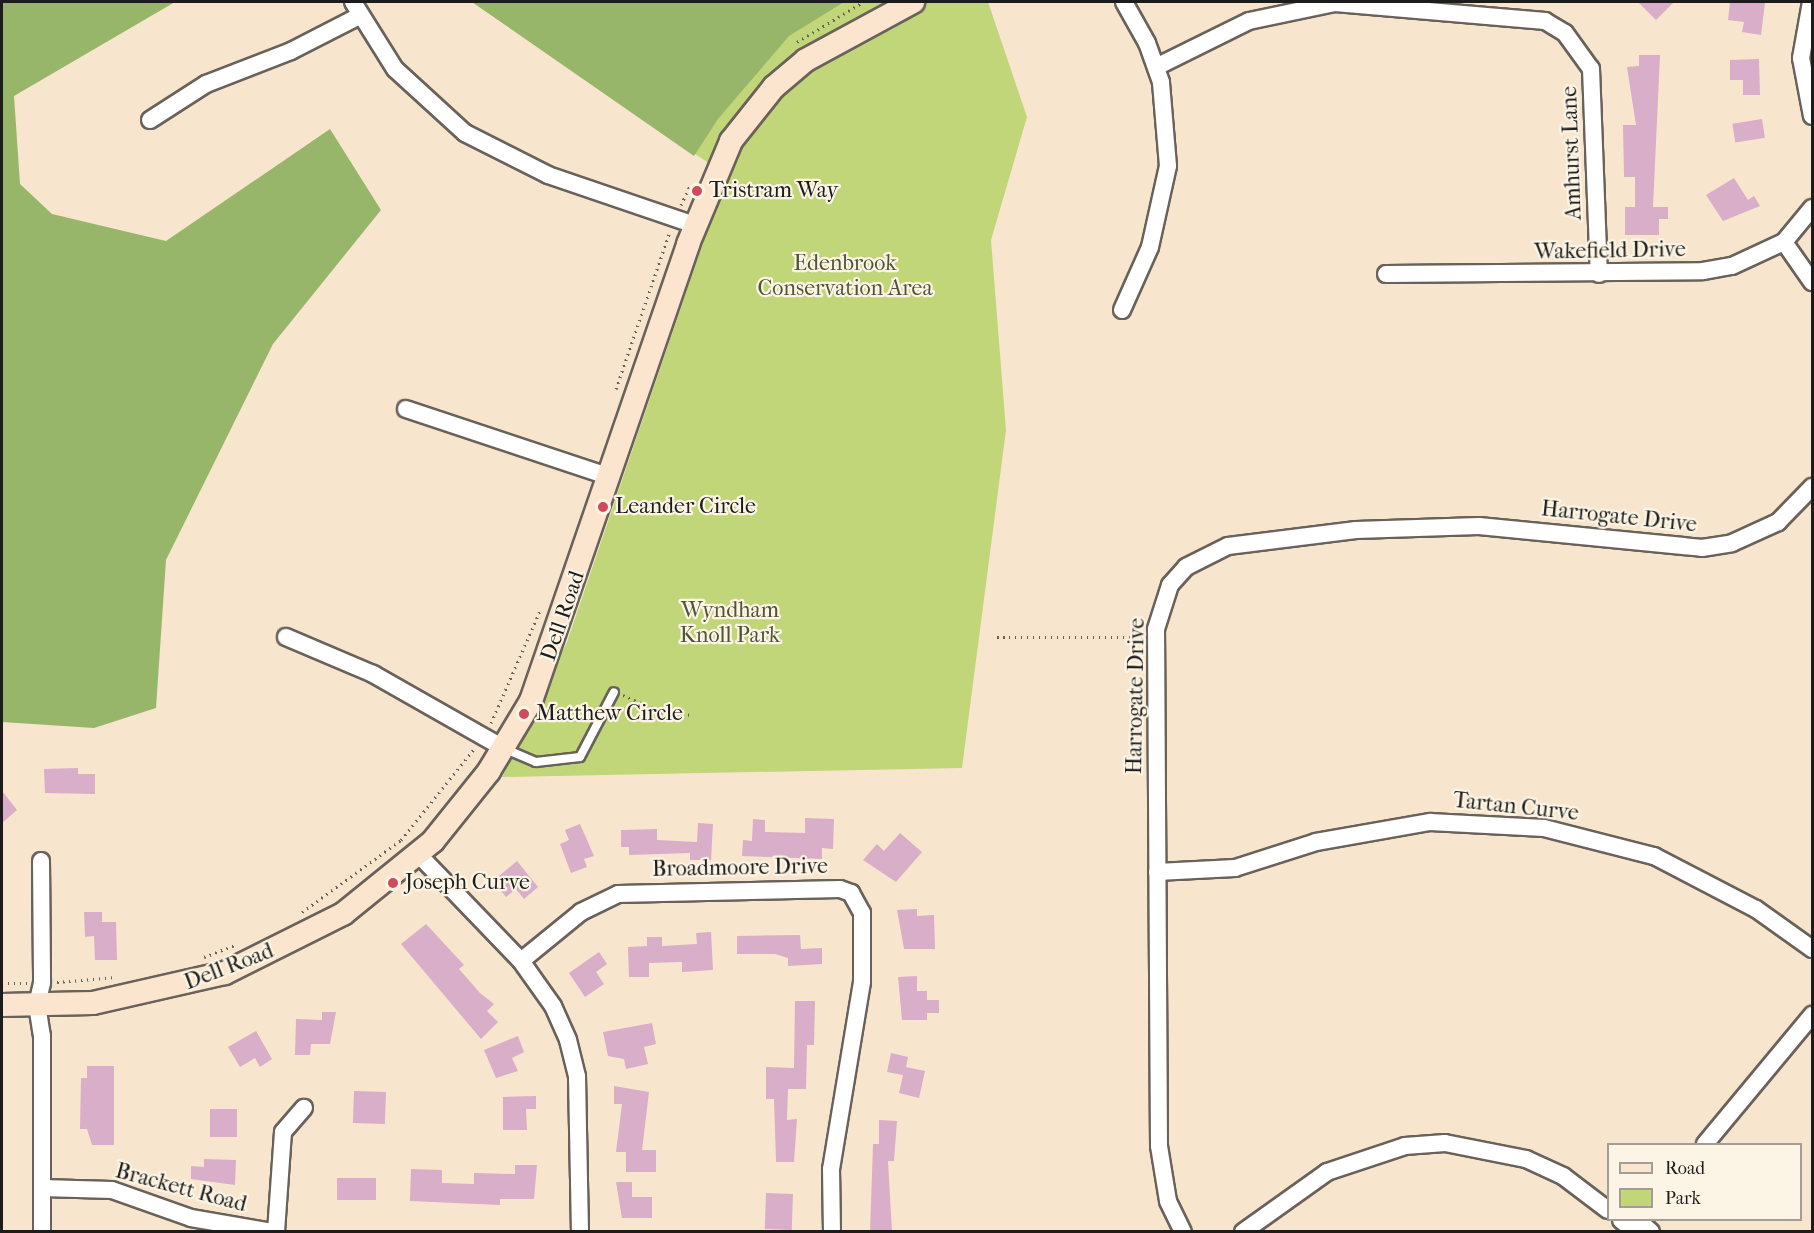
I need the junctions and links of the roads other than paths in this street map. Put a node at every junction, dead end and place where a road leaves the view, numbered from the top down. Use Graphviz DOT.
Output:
graph roads {
  1 [pos="913,2"];
  2 [pos="1124,2"];
  3 [pos="1811,2"];
  4 [pos="356,9"];
  5 [pos="1156,67"];
  6 [pos="1812,116"];
  7 [pos="150,120"];
  8 [pos="1812,208"];
  9 [pos="685,221"];
  10 [pos="1784,242"];
  11 [pos="1386,274"];
  12 [pos="1599,274"];
  13 [pos="1812,282"];
  14 [pos="1122,310"];
  15 [pos="406,409"];
  16 [pos="610,477"];
  17 [pos="1812,487"];
  18 [pos="286,638"];
  19 [pos="614,692"];
  20 [pos="503,748"];
  21 [pos="418,854"];
  22 [pos="41,861"];
  23 [pos="1157,872"];
  24 [pos="1812,949"];
  25 [pos="522,961"];
  26 [pos="2,1005"];
  27 [pos="37,1005"];
  28 [pos="1811,1021"];
  29 [pos="304,1108"];
  30 [pos="1706,1143"];
  31 [pos="42,1188"];
  32 [pos="1607,1209"];
  33 [pos="1624,1221"];
  34 [pos="1640,1227"];
  35 [pos="42,1232"];
  36 [pos="274,1232"];
  37 [pos="580,1232"];
  38 [pos="832,1232"];
  39 [pos="1183,1232"];
  40 [pos="1243,1232"];
  1 -- 9 [label="street, Dell Road"];
  2 -- 5 [label="street"];
  3 -- 6 [label="street"];
  4 -- 7 [label="street"];
  4 -- 9 [label="street"];
  5 -- 12 [label="street, Amhurst Lane"];
  5 -- 14 [label="street"];
  8 -- 10 [label="street, Wakefield Drive"];
  9 -- 16 [label="street, Dell Road"];
  10 -- 12 [label="street, Wakefield Drive"];
  10 -- 13 [label="street"];
  11 -- 12 [label="street, Wakefield Drive"];
  15 -- 16 [label="street"];
  16 -- 20 [label="street, Dell Road"];
  17 -- 23 [label="street, Harrogate Drive"];
  18 -- 20 [label="street"];
  19 -- 20 [label="lane"];
  20 -- 21 [label="street, Dell Road"];
  21 -- 25 [label="street"];
  21 -- 27 [label="street, Dell Road"];
  22 -- 27 [label="street"];
  23 -- 24 [label="street, Tartan Curve"];
  23 -- 39 [label="street, Harrogate Drive"];
  25 -- 37 [label="street"];
  25 -- 38 [label="street, Broadmoore Drive"];
  26 -- 27 [label="street, Dell Road"];
  27 -- 31 [label="street"];
  28 -- 30 [label="street"];
  29 -- 36 [label="street"];
  31 -- 35 [label="street"];
  31 -- 36 [label="street, Brackett Road"];
  32 -- 40 [label="street"];
  33 -- 34 [label="street"];
}
